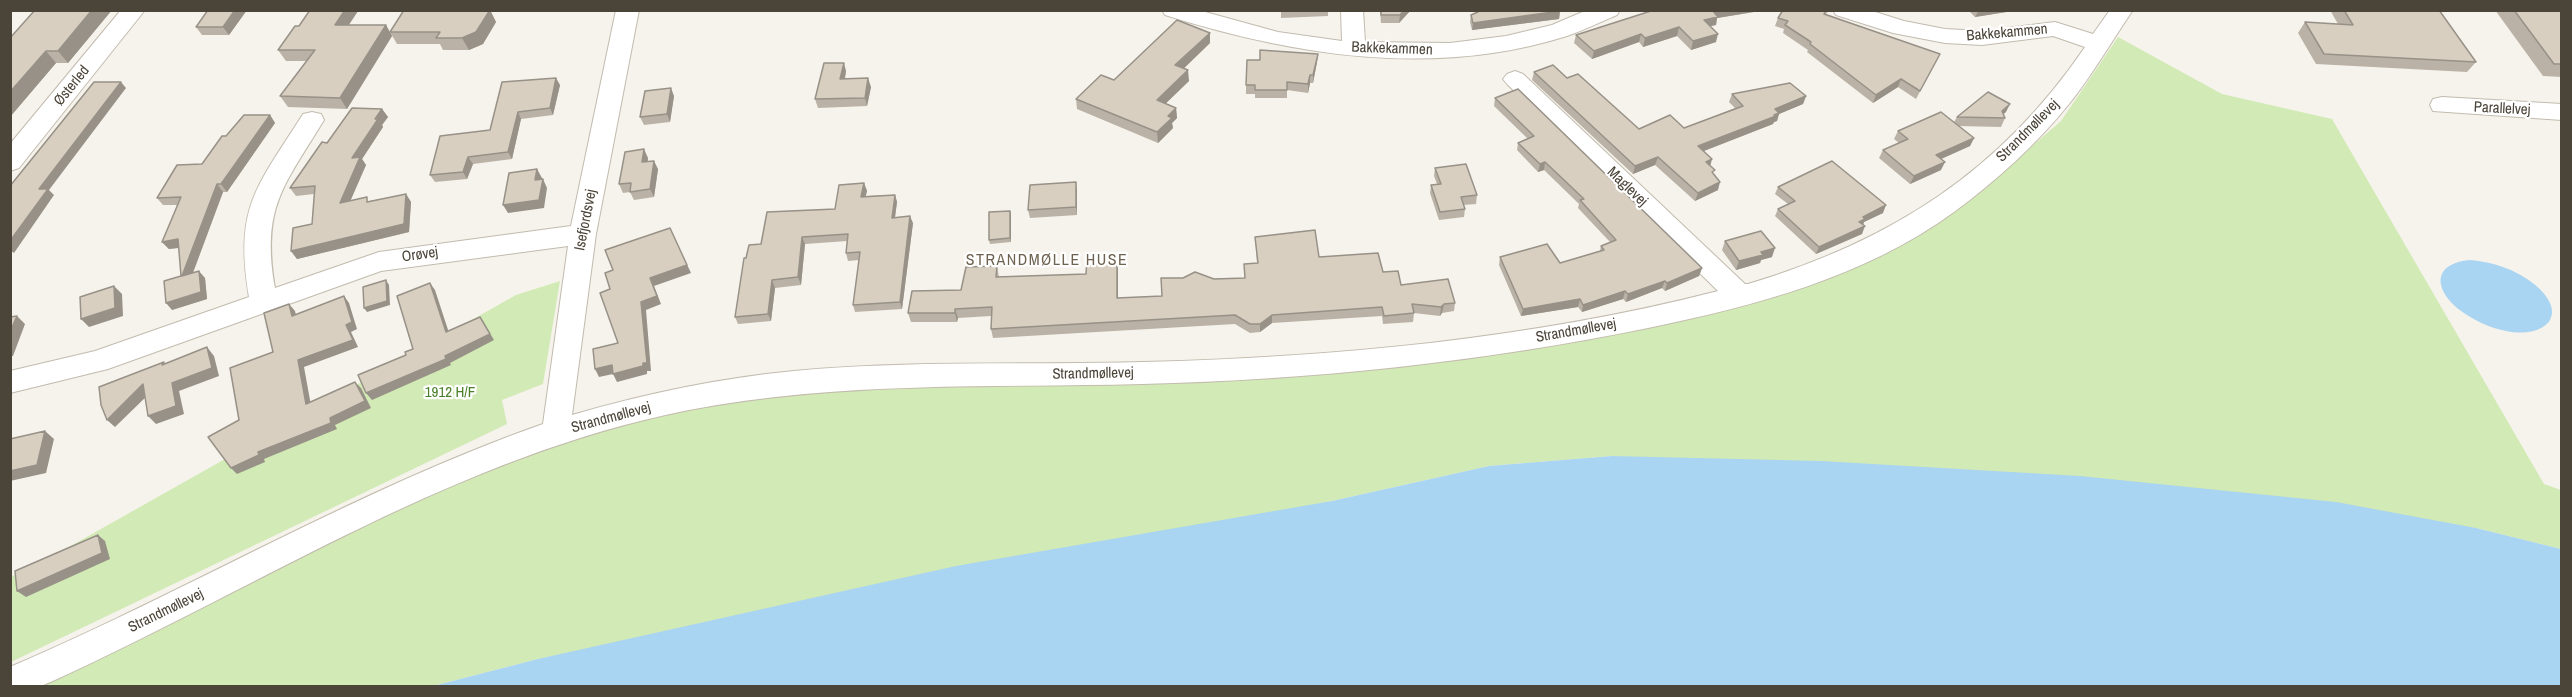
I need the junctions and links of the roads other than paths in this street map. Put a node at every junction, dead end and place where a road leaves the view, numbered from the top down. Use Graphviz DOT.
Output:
graph roads {
  1 [pos="134,10"];
  2 [pos="628,10"];
  3 [pos="1173,10"];
  4 [pos="1352,10"];
  5 [pos="1609,10"];
  6 [pos="1844,10"];
  7 [pos="2122,10"];
  8 [pos="2099,44"];
  9 [pos="1354,49"];
  10 [pos="1515,79"];
  11 [pos="2442,105"];
  12 [pos="2562,112"];
  13 [pos="312,120"];
  14 [pos="10,162"];
  15 [pos="583,234"];
  16 [pos="1739,295"];
  17 [pos="263,301"];
  18 [pos="10,382"];
  19 [pos="558,432"];
  20 [pos="10,684"];
  1 -- 14 [label="street, Østerled"];
  2 -- 15 [label="street, Isefjordsvej"];
  3 -- 9 [label="street, Bakkekammen"];
  4 -- 9 [label="street"];
  5 -- 9 [label="street, Bakkekammen"];
  6 -- 8 [label="street, Bakkekammen"];
  7 -- 8 [label="street, Strandmøllevej"];
  8 -- 16 [label="street, Strandmøllevej"];
  10 -- 16 [label="street, Maglevej"];
  11 -- 12 [label="street, Parallelvej"];
  13 -- 17 [label="street"];
  15 -- 17 [label="street, Orøvej"];
  15 -- 19 [label="street, Isefjordsvej"];
  16 -- 19 [label="street, Strandmøllevej"];
  17 -- 18 [label="street, Orøvej"];
  19 -- 20 [label="street, Strandmøllevej"];
}
